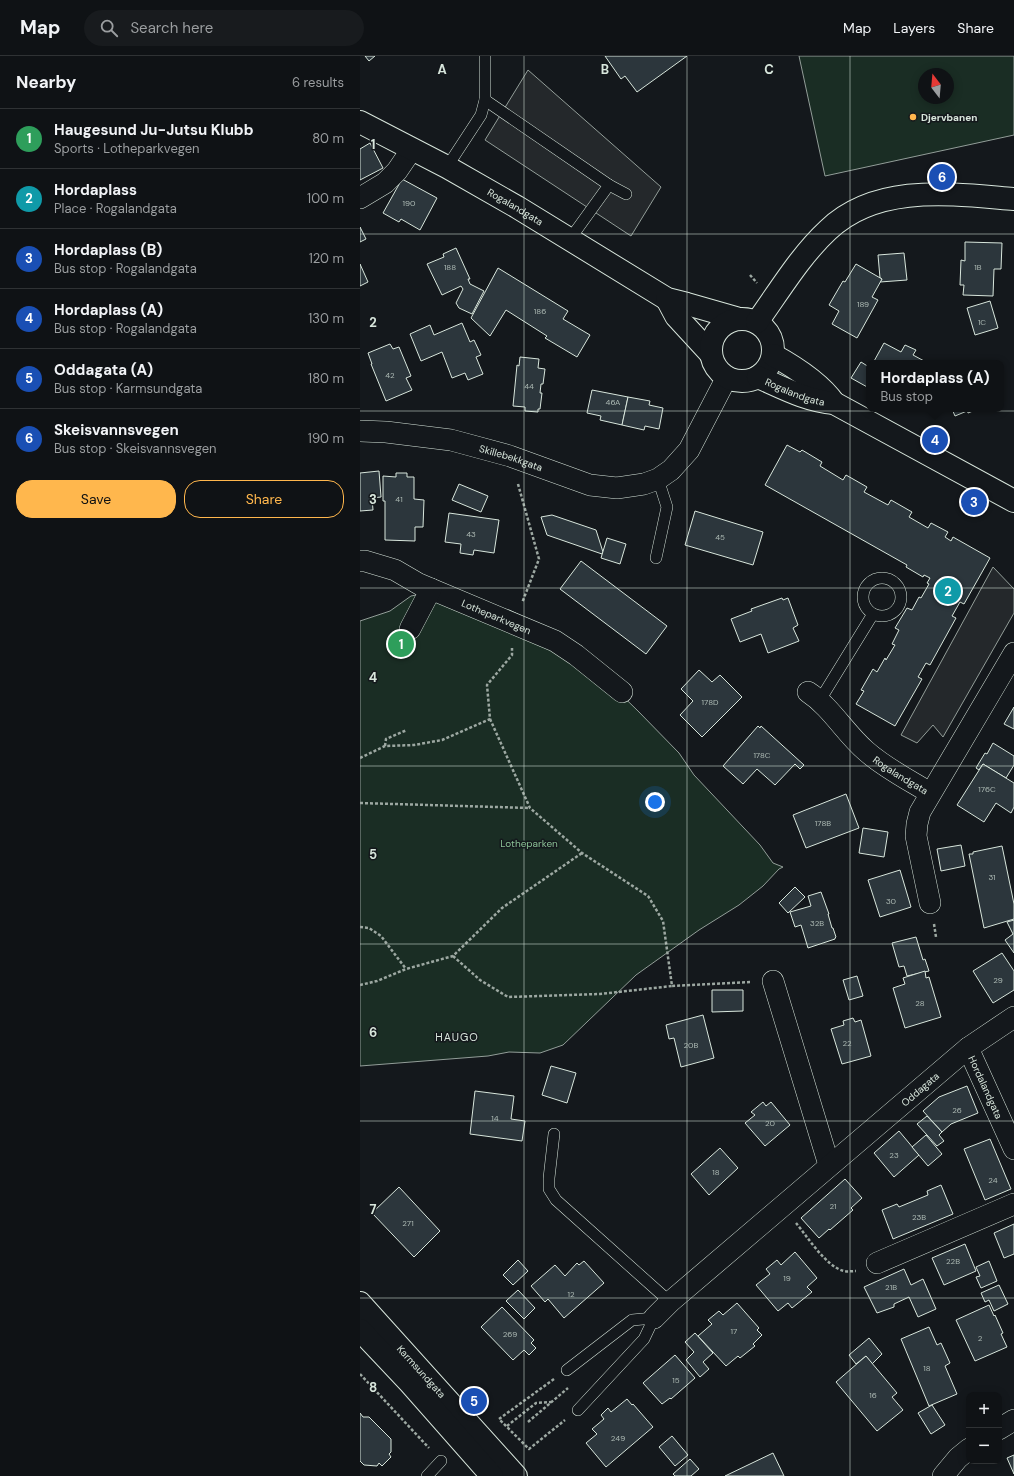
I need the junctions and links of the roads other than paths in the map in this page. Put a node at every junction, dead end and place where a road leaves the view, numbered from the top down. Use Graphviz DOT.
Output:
graph roads {
  1 [pos="484,56"];
  2 [pos="485,100"];
  3 [pos="360,122"];
  4 [pos="412,149"];
  5 [pos="447,167"];
  6 [pos="609,184"];
  7 [pos="626,194"];
  8 [pos="360,198"];
  9 [pos="1014,199"];
  10 [pos="570,239"];
  11 [pos="667,299"];
  12 [pos="736,318"];
  13 [pos="757,322"];
  14 [pos="711,354"];
  15 [pos="774,355"];
  16 [pos="727,377"];
  17 [pos="758,377"];
  18 [pos="834,404"];
  19 [pos="360,431"];
  20 [pos="658,479"];
  21 [pos="1014,501"];
  22 [pos="656,558"];
  23 [pos="360,560"];
  24 [pos="431,589"];
  25 [pos="873,614"];
  26 [pos="410,629"];
  27 [pos="1014,653"];
  28 [pos="622,692"];
  29 [pos="814,696"];
  30 [pos="930,793"];
  31 [pos="930,903"];
  32 [pos="773,981"];
  33 [pos="1014,1017"];
  34 [pos="968,1048"];
  35 [pos="554,1134"];
  36 [pos="1014,1149"];
  37 [pos="829,1165"];
  38 [pos="1014,1204"];
  39 [pos="877,1263"];
  40 [pos="670,1302"];
  41 [pos="360,1303"];
  42 [pos="654,1318"];
  43 [pos="360,1330"];
  44 [pos="567,1370"];
  45 [pos="578,1410"];
  46 [pos="1014,1420"];
  47 [pos="1002,1426"];
  48 [pos="966,1451"];
  49 [pos="442,1461"];
  50 [pos="427,1476"];
  51 [pos="492,1476"];
  52 [pos="516,1476"];
  53 [pos="943,1476"];
  1 -- 2 [label="lane"];
  2 -- 5 [label="lane"];
  2 -- 6 [label="lane"];
  3 -- 4 [label="street, Rogalandgata"];
  4 -- 5 [label="street, Rogalandgata"];
  4 -- 8 [label="street"];
  5 -- 10 [label="street, Rogalandgata"];
  6 -- 7 [label="lane"];
  6 -- 10 [label="lane"];
  9 -- 13 [label="street"];
  10 -- 11 [label="street, Rogalandgata"];
  11 -- 12 [label="street, Rogalandgata"];
  11 -- 14 [label="street, Rogalandgata"];
  12 -- 13 [label="street"];
  12 -- 14 [label="street"];
  13 -- 15 [label="street"];
  14 -- 16 [label="street"];
  15 -- 17 [label="street"];
  15 -- 18 [label="street, Rogalandgata"];
  16 -- 17 [label="street"];
  16 -- 20 [label="street, Skillebekkgata"];
  17 -- 18 [label="street, Rogalandgata"];
  18 -- 21 [label="street, Rogalandgata"];
  19 -- 20 [label="street, Skillebekkgata"];
  20 -- 22 [label="lane"];
  23 -- 24 [label="street, Lotheparkvegen"];
  24 -- 26 [label="street"];
  24 -- 28 [label="street, Lotheparkvegen"];
  25 -- 29 [label="lane"];
  27 -- 30 [label="street, Rogalandgata"];
  29 -- 30 [label="street, Rogalandgata"];
  30 -- 31 [label="street"];
  32 -- 37 [label="street"];
  33 -- 34 [label="street, Oddagata"];
  34 -- 36 [label="street, Hordalandgata"];
  34 -- 37 [label="street, Oddagata"];
  35 -- 40 [label="lane"];
  37 -- 40 [label="street, Oddagata"];
  38 -- 39 [label="street"];
  40 -- 42 [label="street, Oddagata"];
  41 -- 52 [label="street, Karmsundgata"];
  42 -- 44 [label="lane"];
  42 -- 45 [label="lane"];
  43 -- 51 [label="street, Karmsundgata"];
  46 -- 47 [label="street"];
  48 -- 53 [label="street"];
  49 -- 50 [label="lane"];
}
